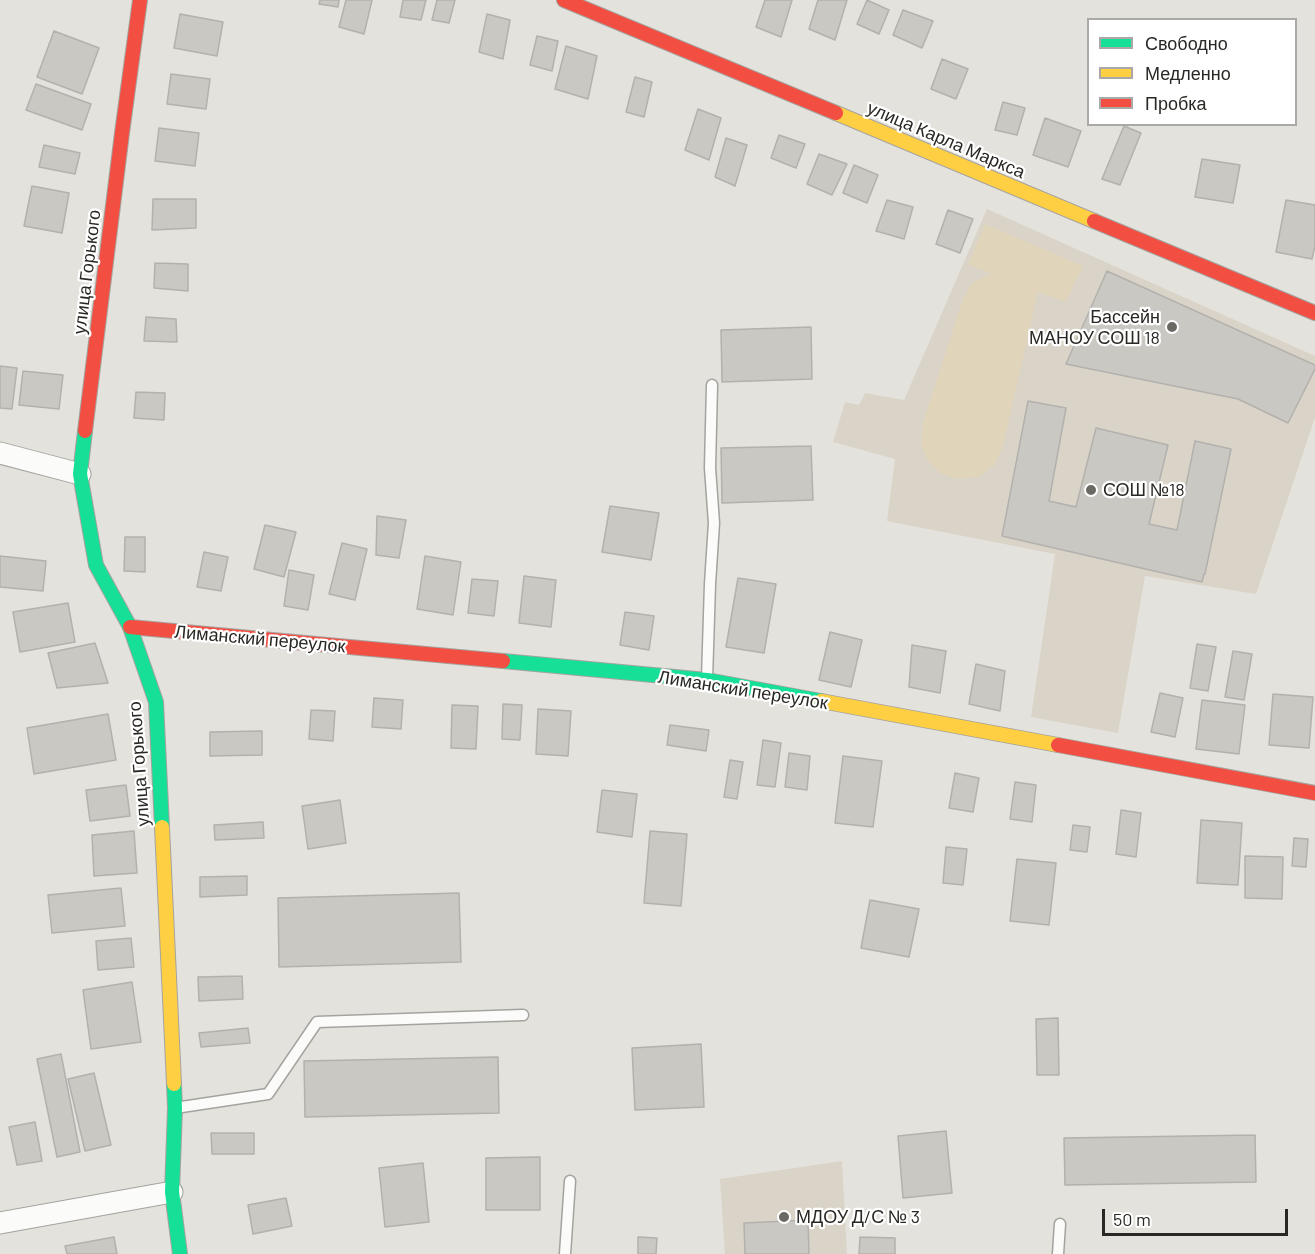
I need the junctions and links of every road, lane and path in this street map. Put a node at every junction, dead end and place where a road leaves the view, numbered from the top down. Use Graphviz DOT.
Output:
graph roads {
  1 [pos="140,0"];
  2 [pos="564,0"];
  3 [pos="1315,313"];
  4 [pos="712,385"];
  5 [pos="0,453"];
  6 [pos="80,474"];
  7 [pos="130,627"];
  8 [pos="707,680"];
  9 [pos="1315,793"];
  10 [pos="523,1015"];
  11 [pos="175,1108"];
  12 [pos="570,1181"];
  13 [pos="172,1192"];
  14 [pos="0,1223"];
  15 [pos="1060,1224"];
  16 [pos="180,1254"];
  17 [pos="565,1254"];
  18 [pos="1058,1254"];
  1 -- 6 [label="street, улица Горького"];
  2 -- 3 [label="street, улица Карла Маркса"];
  4 -- 8 [label="lane"];
  5 -- 6 [label="street"];
  6 -- 7 [label="street, улица Горького"];
  7 -- 8 [label="street, Лиманский переулок"];
  7 -- 11 [label="street, улица Горького"];
  8 -- 9 [label="street, Лиманский переулок"];
  10 -- 11 [label="lane"];
  11 -- 13 [label="street, улица Горького"];
  12 -- 17 [label="lane"];
  13 -- 14 [label="street"];
  13 -- 16 [label="street, улица Горького"];
  15 -- 18 [label="lane"];
}
